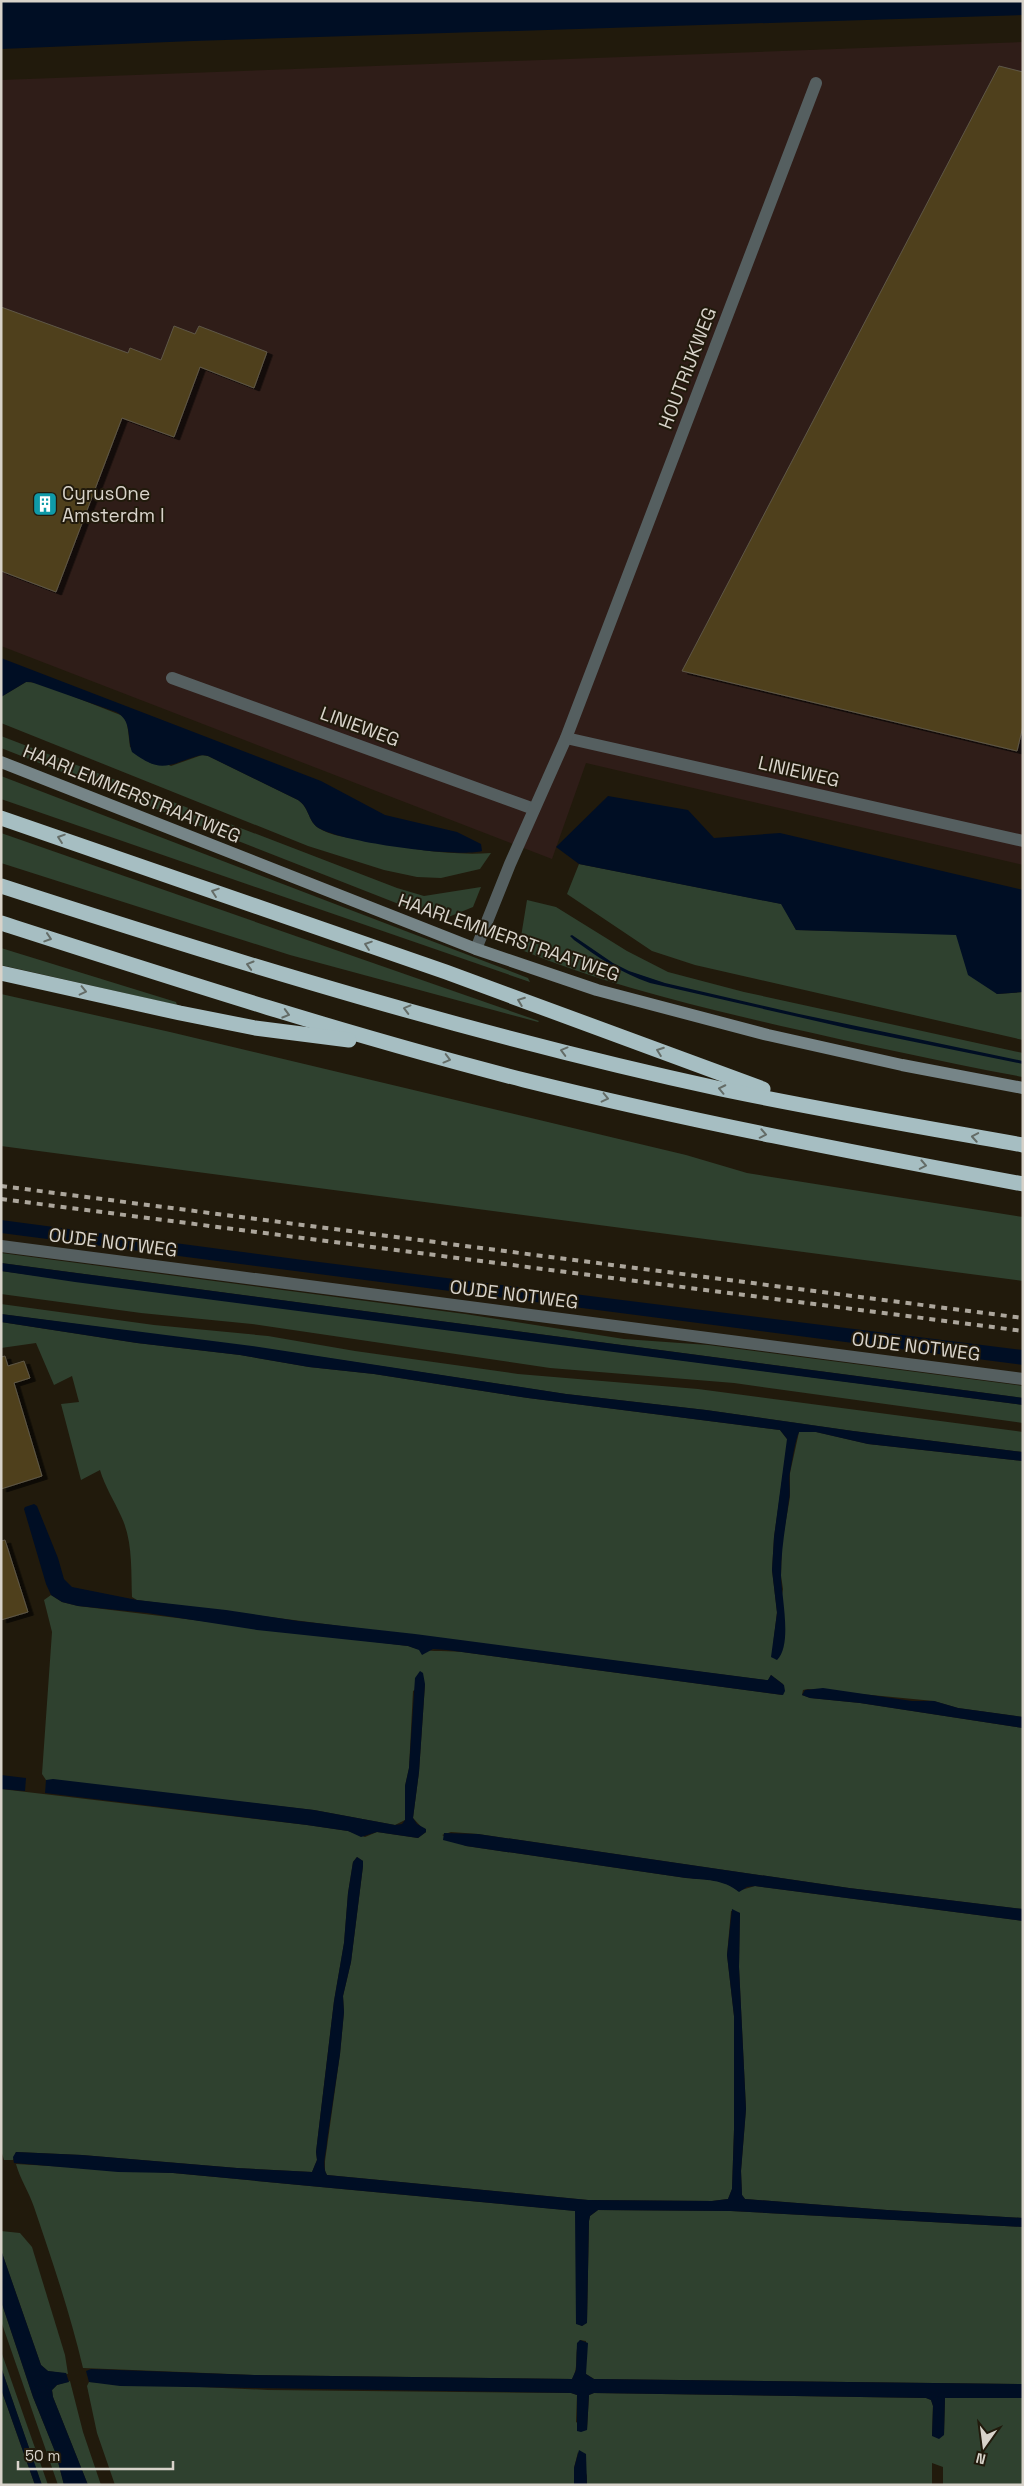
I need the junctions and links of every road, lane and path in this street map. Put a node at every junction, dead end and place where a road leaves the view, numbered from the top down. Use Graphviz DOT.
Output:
graph roads {
  1 [pos="816,83"];
  2 [pos="172,678"];
  3 [pos="566,738"];
  4 [pos="1,762"];
  5 [pos="534,809"];
  6 [pos="1,818"];
  7 [pos="1023,841"];
  8 [pos="1,886"];
  9 [pos="1,923"];
  10 [pos="476,949"];
  11 [pos="1,973"];
  12 [pos="400,1046"];
  13 [pos="1023,1088"];
  14 [pos="804,1104"];
  15 [pos="1023,1145"];
  16 [pos="1023,1184"];
  17 [pos="1,1246"];
  18 [pos="1023,1379"];
  1 -- 3 [label="street, HOUTRIJKWEG"];
  2 -- 5 [label="street, LINIEWEG"];
  3 -- 5 [label="street"];
  3 -- 7 [label="street, LINIEWEG"];
  4 -- 10 [label="main road, HAARLEMMERSTRAATWEG"];
  5 -- 10 [label="street"];
  14 -- 6 [label="highway, one-way"];
  14 -- 8 [label="highway, one-way"];
  9 -- 12 [label="highway, one-way"];
  10 -- 13 [label="main road, HAARLEMMERSTRAATWEG"];
  11 -- 12 [label="highway, one-way"];
  12 -- 16 [label="highway, one-way"];
  15 -- 14 [label="highway, one-way"];
  17 -- 18 [label="street, OUDE NOTWEG"];
}
